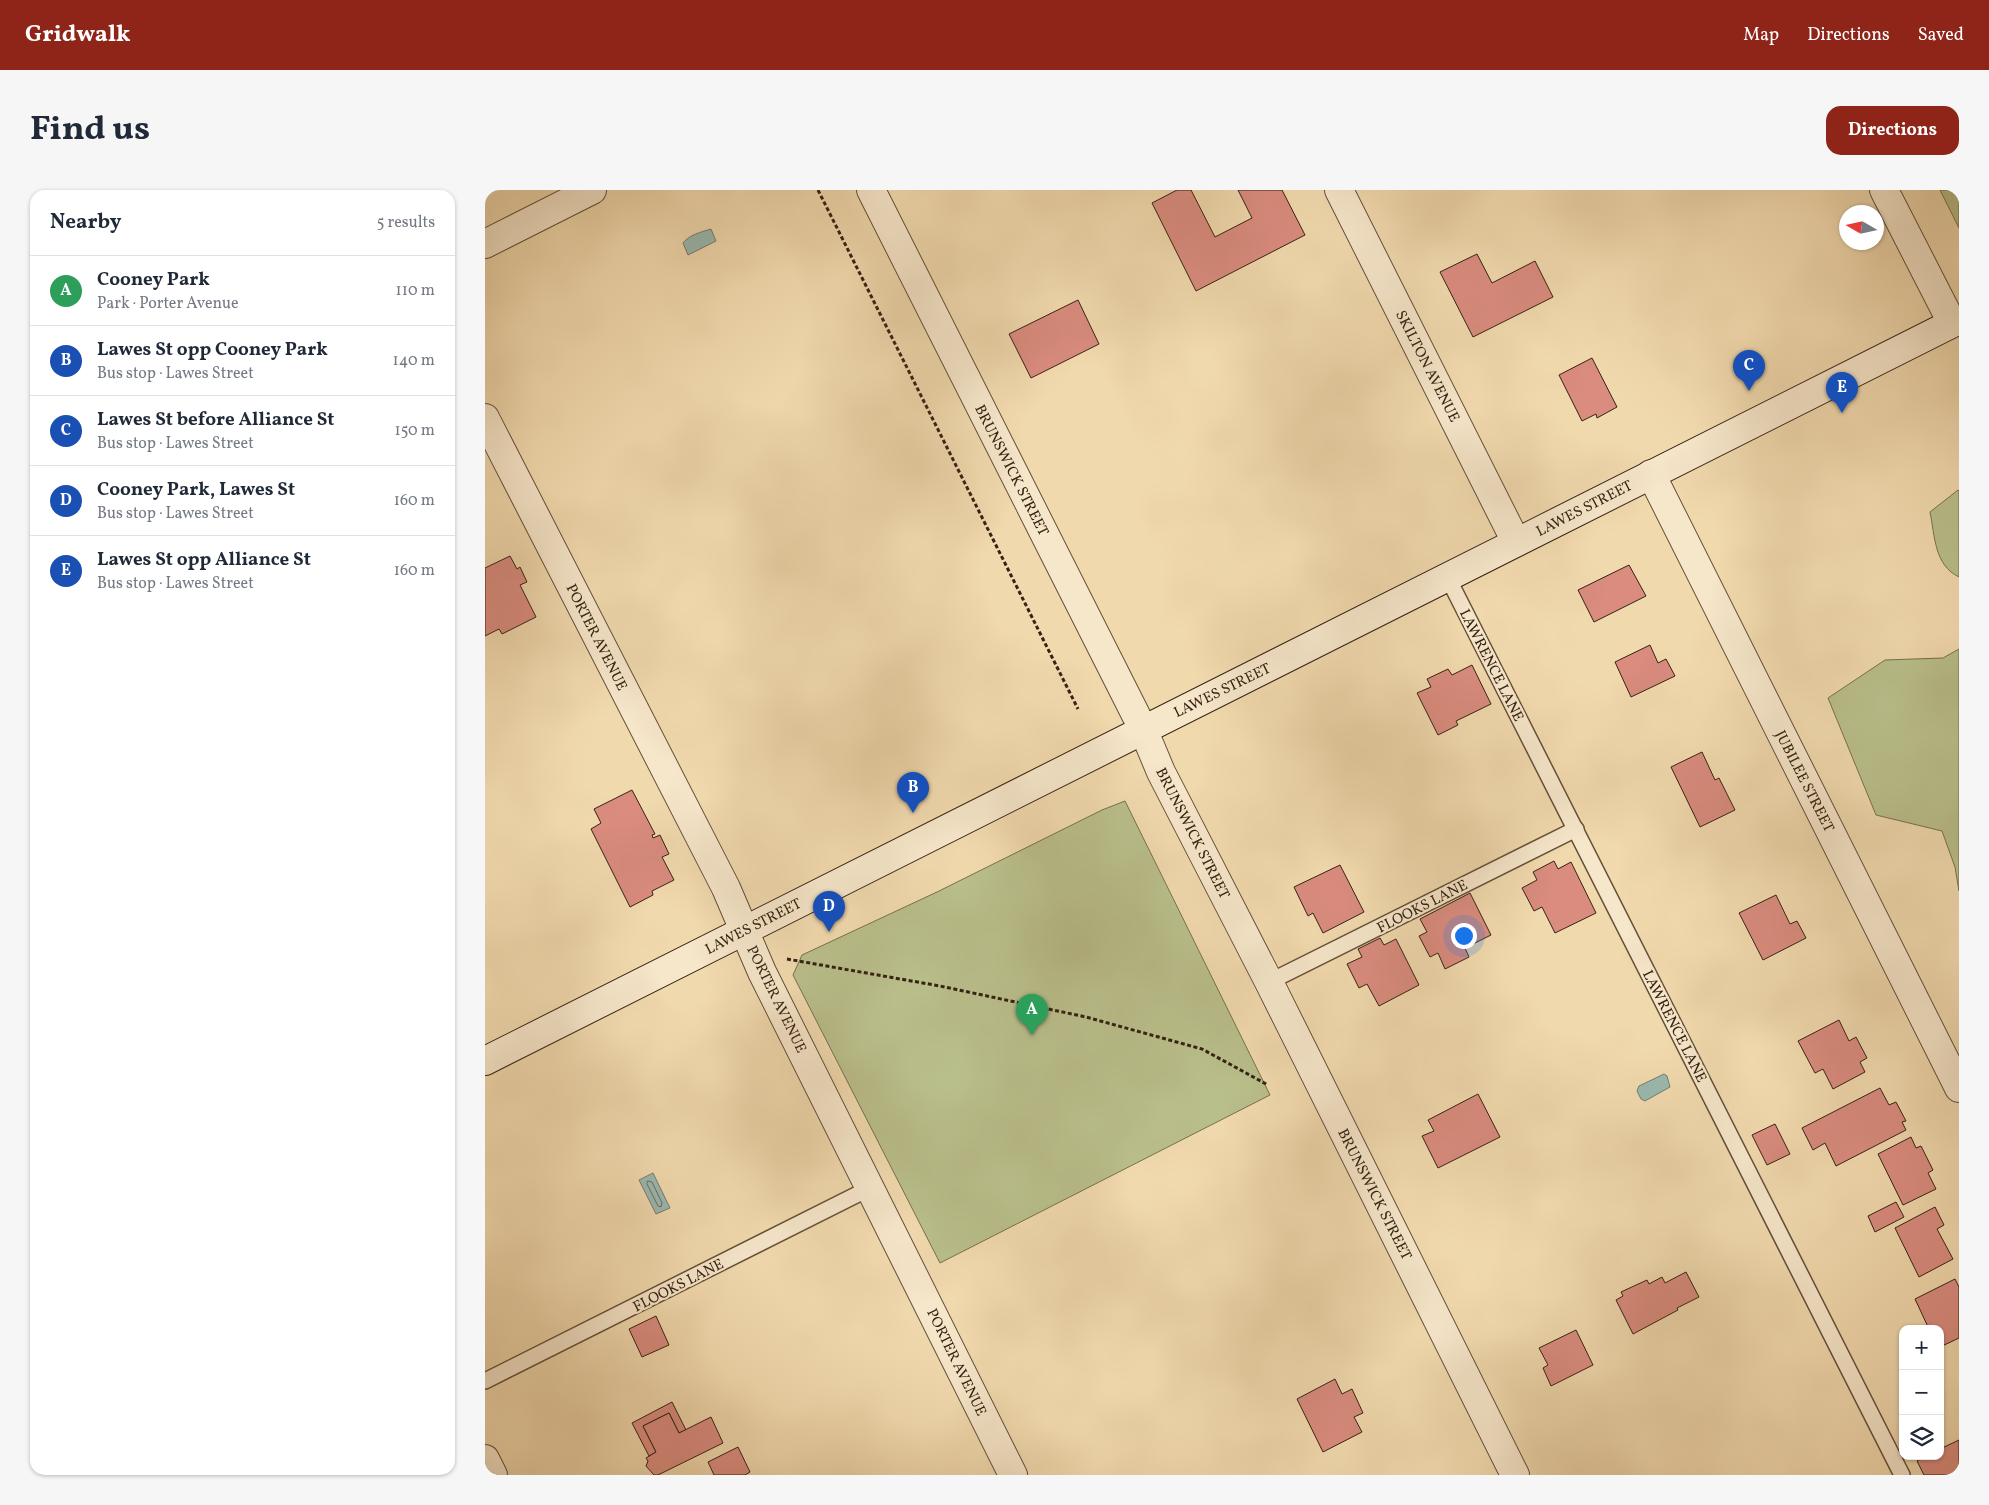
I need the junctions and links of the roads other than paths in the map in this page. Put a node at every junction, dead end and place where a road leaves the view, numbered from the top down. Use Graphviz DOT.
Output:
graph roads {
  1 [pos="593,190"];
  2 [pos="871,190"];
  3 [pos="1339,190"];
  4 [pos="1884,190"];
  5 [pos="485,244"];
  6 [pos="1955,322"];
  7 [pos="485,418"];
  8 [pos="1651,474"];
  9 [pos="1516,542"];
  10 [pos="1448,578"];
  11 [pos="1143,729"];
  12 [pos="1575,829"];
  13 [pos="744,931"];
  14 [pos="1269,982"];
  15 [pos="485,1061"];
  16 [pos="1959,1088"];
  17 [pos="870,1188"];
  18 [pos="485,1381"];
  19 [pos="485,1459"];
  20 [pos="493,1475"];
  21 [pos="1013,1475"];
  22 [pos="1515,1475"];
  23 [pos="1902,1475"];
  1 -- 5 [label="street"];
  2 -- 11 [label="street, BRUNSWICK STREET"];
  3 -- 9 [label="street, SKILTON AVENUE"];
  4 -- 6 [label="street"];
  6 -- 8 [label="street, LAWES STREET"];
  7 -- 13 [label="street, PORTER AVENUE"];
  8 -- 9 [label="street, LAWES STREET"];
  8 -- 16 [label="street, JUBILEE STREET"];
  9 -- 10 [label="street, LAWES STREET"];
  10 -- 11 [label="street, LAWES STREET"];
  10 -- 12 [label="lane, LAWRENCE LANE"];
  11 -- 13 [label="street, LAWES STREET"];
  11 -- 14 [label="street, BRUNSWICK STREET"];
  12 -- 14 [label="lane, FLOOKS LANE"];
  12 -- 23 [label="lane, LAWRENCE LANE"];
  13 -- 15 [label="street, LAWES STREET"];
  13 -- 17 [label="street, PORTER AVENUE"];
  14 -- 22 [label="street, BRUNSWICK STREET"];
  17 -- 18 [label="lane, FLOOKS LANE"];
  17 -- 21 [label="street, PORTER AVENUE"];
  19 -- 20 [label="street"];
}
